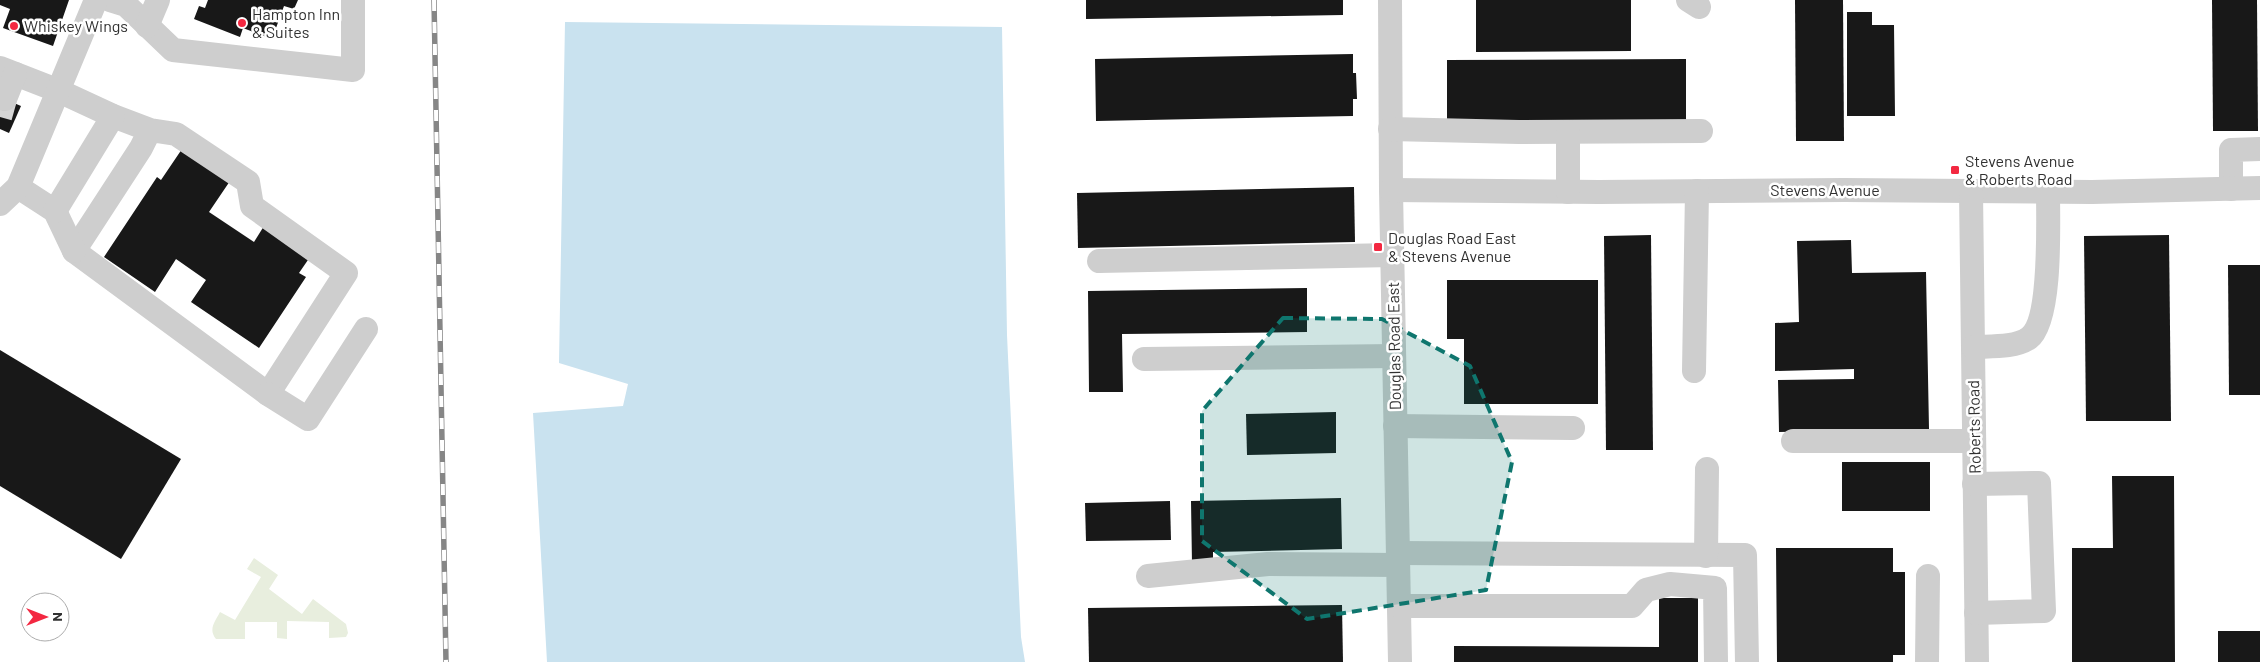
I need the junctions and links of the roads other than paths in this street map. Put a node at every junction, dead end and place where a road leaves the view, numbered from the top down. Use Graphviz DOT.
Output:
graph roads {
  1 [pos="96,0"];
  2 [pos="110,0"];
  3 [pos="158,0"];
  4 [pos="353,0"];
  5 [pos="1390,0"];
  6 [pos="148,26"];
  7 [pos="8,71"];
  8 [pos="59,91"];
  9 [pos="6,99"];
  10 [pos="112,116"];
  11 [pos="1390,129"];
  12 [pos="150,130"];
  13 [pos="1702,131"];
  14 [pos="1568,132"];
  15 [pos="2260,149"];
  16 [pos="18,187"];
  17 [pos="2260,188"];
  18 [pos="2230,189"];
  19 [pos="1391,190"];
  20 [pos="1697,191"];
  21 [pos="1568,192"];
  22 [pos="1971,192"];
  23 [pos="2048,192"];
  24 [pos="0,204"];
  25 [pos="55,211"];
  26 [pos="74,252"];
  27 [pos="1392,255"];
  28 [pos="1098,261"];
  29 [pos="366,329"];
  30 [pos="1973,347"];
  31 [pos="1394,356"];
  32 [pos="1144,359"];
  33 [pos="1694,371"];
  34 [pos="268,394"];
  35 [pos="1395,426"];
  36 [pos="1573,428"];
  37 [pos="1793,441"];
  38 [pos="1974,441"];
  39 [pos="1707,469"];
  40 [pos="1974,484"];
  41 [pos="1706,556"];
  42 [pos="1398,559"];
  43 [pos="1148,576"];
  44 [pos="1928,576"];
  45 [pos="1399,606"];
  46 [pos="1976,613"];
  47 [pos="1747,652"];
  48 [pos="1400,662"];
  49 [pos="1716,662"];
  50 [pos="1762,662"];
  51 [pos="1927,662"];
  52 [pos="1977,662"];
  1 -- 8 [label="street"];
  2 -- 6 [label="street"];
  3 -- 6 [label="street"];
  4 -- 6 [label="street"];
  5 -- 11 [label="street, Douglas Road East"];
  7 -- 8 [label="street"];
  7 -- 9 [label="street"];
  8 -- 10 [label="street"];
  8 -- 16 [label="street"];
  10 -- 12 [label="street"];
  10 -- 25 [label="street"];
  11 -- 14 [label="street"];
  11 -- 19 [label="street, Douglas Road East"];
  12 -- 26 [label="street"];
  12 -- 34 [label="street"];
  13 -- 14 [label="street"];
  14 -- 21 [label="street"];
  15 -- 18 [label="street"];
  16 -- 24 [label="street"];
  16 -- 25 [label="street"];
  17 -- 18 [label="street, Stevens Avenue"];
  18 -- 23 [label="street, Stevens Avenue"];
  19 -- 21 [label="street, Stevens Avenue"];
  19 -- 27 [label="street, Douglas Road East"];
  20 -- 21 [label="street, Stevens Avenue"];
  20 -- 22 [label="street, Stevens Avenue"];
  20 -- 33 [label="street"];
  22 -- 23 [label="street, Stevens Avenue"];
  22 -- 30 [label="street, Roberts Road"];
  23 -- 30 [label="street"];
  25 -- 26 [label="street"];
  26 -- 34 [label="street"];
  27 -- 28 [label="street"];
  27 -- 31 [label="street, Douglas Road East"];
  29 -- 34 [label="street"];
  30 -- 38 [label="street, Roberts Road"];
  31 -- 32 [label="street"];
  31 -- 35 [label="street, Douglas Road East"];
  35 -- 36 [label="street"];
  35 -- 42 [label="street, Douglas Road East"];
  37 -- 38 [label="street"];
  38 -- 40 [label="street, Roberts Road"];
  39 -- 41 [label="street"];
  40 -- 46 [label="street, Roberts Road"];
  40 -- 46 [label="street"];
  41 -- 42 [label="street"];
  41 -- 47 [label="street"];
  42 -- 43 [label="street"];
  42 -- 45 [label="street, Douglas Road East"];
  44 -- 51 [label="street"];
  45 -- 48 [label="street, Douglas Road East"];
  45 -- 49 [label="street"];
  46 -- 52 [label="street, Roberts Road"];
  47 -- 50 [label="street"];
}
